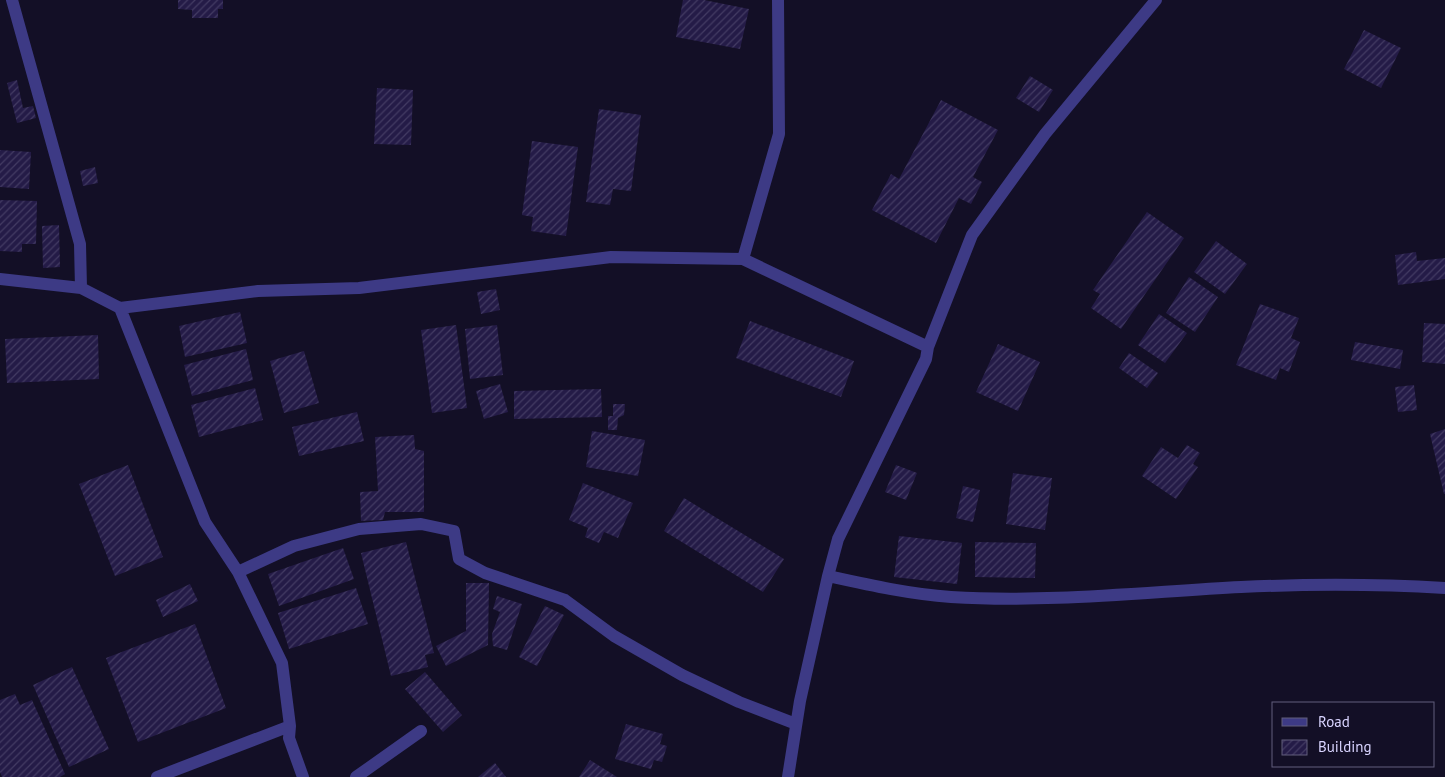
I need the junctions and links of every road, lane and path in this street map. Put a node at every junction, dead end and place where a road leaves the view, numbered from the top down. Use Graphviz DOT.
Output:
graph roads {
  1 [pos="12,0"];
  2 [pos="778,0"];
  3 [pos="1156,0"];
  4 [pos="743,259"];
  5 [pos="0,279"];
  6 [pos="81,288"];
  7 [pos="120,308"];
  8 [pos="928,347"];
  9 [pos="238,572"];
  10 [pos="828,576"];
  11 [pos="1445,588"];
  12 [pos="796,724"];
  13 [pos="290,726"];
  14 [pos="421,731"];
  15 [pos="157,777"];
  16 [pos="303,777"];
  17 [pos="356,777"];
  18 [pos="788,777"];
  1 -- 6 [label="street"];
  2 -- 4 [label="street"];
  3 -- 8 [label="street"];
  4 -- 7 [label="street"];
  4 -- 8 [label="street"];
  5 -- 6 [label="street"];
  6 -- 7 [label="street"];
  7 -- 9 [label="street"];
  8 -- 10 [label="street"];
  9 -- 12 [label="street"];
  9 -- 13 [label="street"];
  10 -- 11 [label="street"];
  10 -- 12 [label="street"];
  12 -- 18 [label="street"];
  13 -- 15 [label="street"];
  13 -- 16 [label="street"];
  14 -- 17 [label="street"];
}
